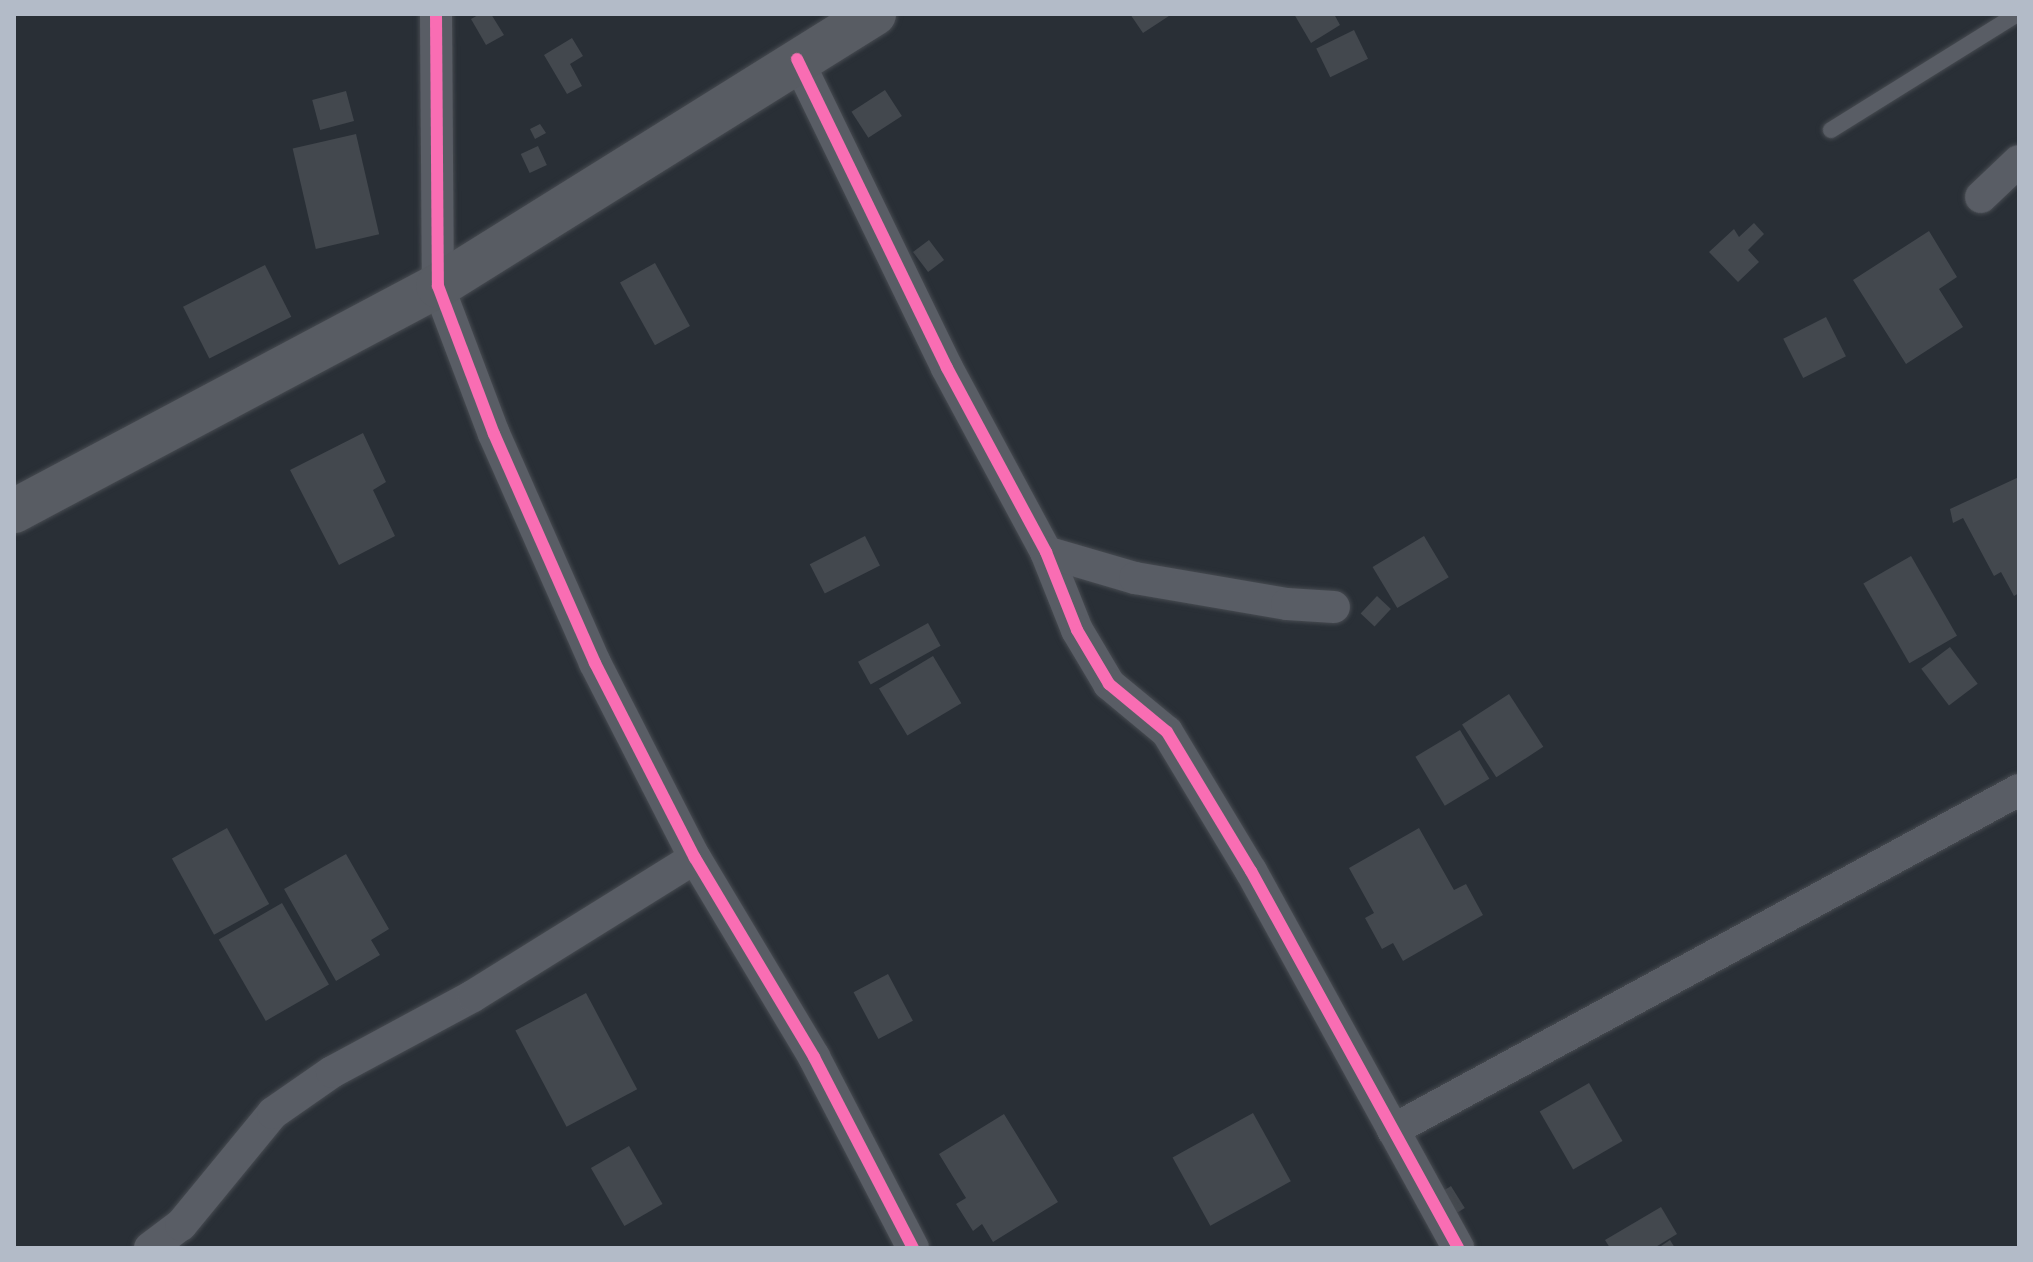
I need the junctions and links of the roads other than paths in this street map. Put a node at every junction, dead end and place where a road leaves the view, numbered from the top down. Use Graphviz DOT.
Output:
graph roads {
  1 [pos="436,14"];
  2 [pos="874,14"];
  3 [pos="2017,14"];
  4 [pos="797,59"];
  5 [pos="1831,130"];
  6 [pos="2019,161"];
  7 [pos="1981,197"];
  8 [pos="438,286"];
  9 [pos="14,511"];
  10 [pos="1046,552"];
  11 [pos="1334,607"];
  12 [pos="2019,790"];
  13 [pos="695,858"];
  14 [pos="1393,1130"];
  15 [pos="903,1240"];
  16 [pos="150,1248"];
  17 [pos="1458,1248"];
  1 -- 8 [label="street"];
  2 -- 4 [label="main road"];
  3 -- 5 [label="lane"];
  4 -- 8 [label="main road"];
  4 -- 10 [label="street"];
  6 -- 7 [label="street"];
  8 -- 9 [label="main road"];
  8 -- 13 [label="street"];
  10 -- 11 [label="street"];
  10 -- 14 [label="street"];
  12 -- 14 [label="street"];
  13 -- 15 [label="street"];
  13 -- 16 [label="street"];
  14 -- 17 [label="street"];
}
